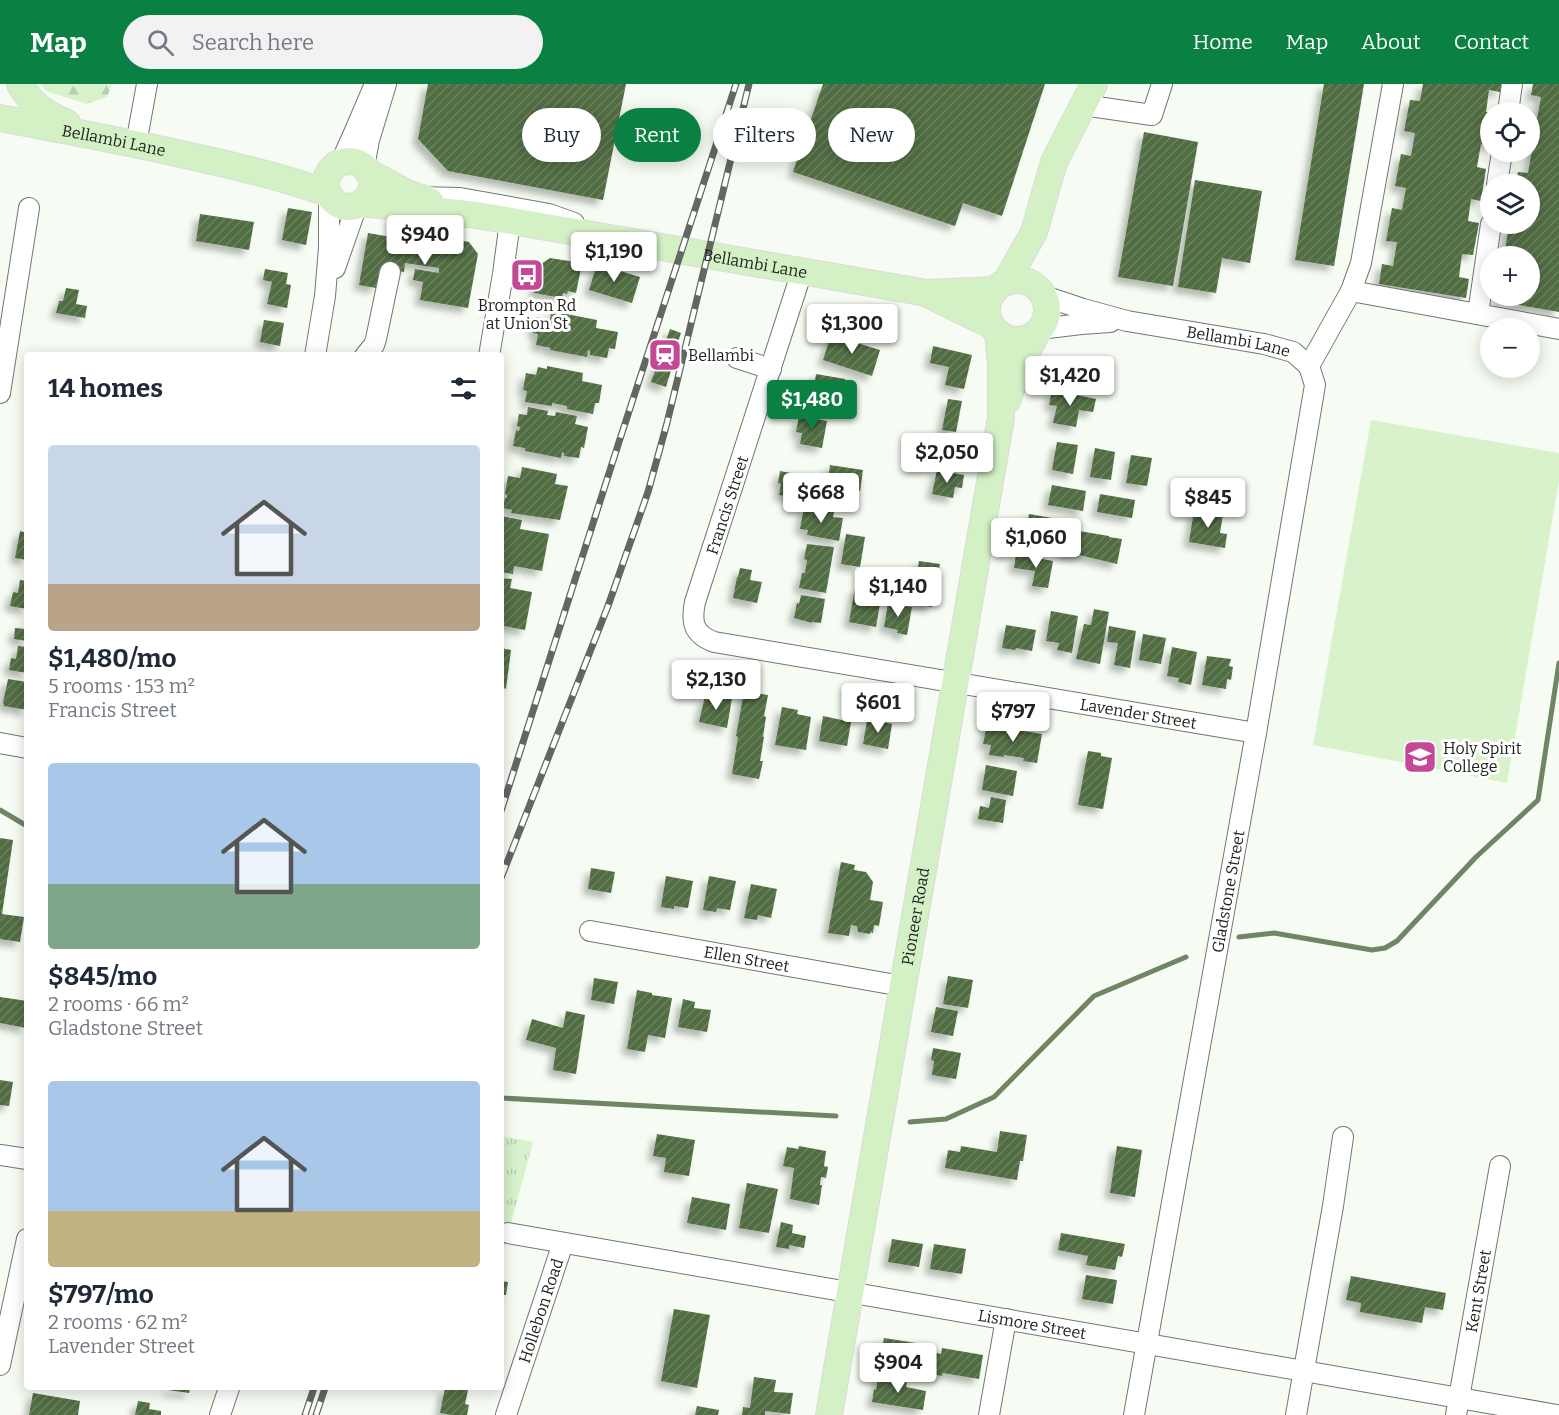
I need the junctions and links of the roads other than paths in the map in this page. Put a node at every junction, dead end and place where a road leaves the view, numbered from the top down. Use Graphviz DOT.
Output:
graph roads {
  1 [pos="20,84"];
  2 [pos="147,84"];
  3 [pos="375,84"];
  4 [pos="386,84"];
  5 [pos="1162,84"];
  6 [pos="1393,84"];
  7 [pos="1512,84"];
  8 [pos="1089,94"];
  9 [pos="1509,102"];
  10 [pos="0,118"];
  11 [pos="94,136"];
  12 [pos="136,144"];
  13 [pos="227,164"];
  14 [pos="352,166"];
  15 [pos="328,195"];
  16 [pos="418,197"];
  17 [pos="359,204"];
  18 [pos="29,208"];
  19 [pos="477,215"];
  20 [pos="510,221"];
  21 [pos="1034,232"];
  22 [pos="1490,234"];
  23 [pos="614,238"];
  24 [pos="802,271"];
  25 [pos="390,272"];
  26 [pos="1000,286"];
  27 [pos="1351,291"];
  28 [pos="1042,293"];
  29 [pos="927,294"];
  30 [pos="325,296"];
  31 [pos="1478,314"];
  32 [pos="1127,321"];
  33 [pos="995,329"];
  34 [pos="1559,329"];
  35 [pos="1038,332"];
  36 [pos="316,352"];
  37 [pos="368,352"];
  38 [pos="490,352"];
  39 [pos="736,358"];
  40 [pos="1309,366"];
  41 [pos="771,369"];
  42 [pos="0,393"];
  43 [pos="1000,418"];
  44 [pos="695,602"];
  45 [pos="955,683"];
  46 [pos="1256,733"];
  47 [pos="0,743"];
  48 [pos="24,747"];
  49 [pos="590,931"];
  50 [pos="902,986"];
  51 [pos="1344,1137"];
  52 [pos="0,1155"];
  53 [pos="24,1159"];
  54 [pos="1500,1166"];
  55 [pos="508,1233"];
  56 [pos="563,1243"];
  57 [pos="24,1253"];
  58 [pos="850,1292"];
  59 [pos="1006,1319"];
  60 [pos="1146,1344"];
  61 [pos="0,1365"];
  62 [pos="1303,1371"];
  63 [pos="228,1390"];
  64 [pos="1457,1407"];
  65 [pos="220,1415"];
  66 [pos="506,1415"];
  67 [pos="829,1415"];
  68 [pos="989,1415"];
  69 [pos="1134,1415"];
  70 [pos="1296,1415"];
  71 [pos="1557,1415"];
  1 -- 11 [label="main road"];
  2 -- 12 [label="street"];
  3 -- 14 [label="street"];
  4 -- 14 [label="street"];
  5 -- 8 [label="street"];
  6 -- 27 [label="street"];
  7 -- 9 [label="street"];
  8 -- 21 [label="main road"];
  10 -- 11 [label="main road, Bellambi Lane"];
  11 -- 12 [label="main road, Bellambi Lane"];
  12 -- 13 [label="main road, Bellambi Lane"];
  13 -- 14 [label="main road"];
  13 -- 15 [label="main road"];
  14 -- 15 [label="main road"];
  14 -- 16 [label="main road"];
  14 -- 17 [label="main road"];
  15 -- 17 [label="main road"];
  15 -- 30 [label="street"];
  16 -- 19 [label="main road"];
  16 -- 23 [label="street"];
  17 -- 19 [label="main road"];
  17 -- 30 [label="street"];
  18 -- 42 [label="street"];
  19 -- 20 [label="main road, Bellambi Lane"];
  20 -- 23 [label="main road, Bellambi Lane"];
  20 -- 38 [label="street"];
  21 -- 26 [label="main road, Pioneer Road"];
  21 -- 28 [label="main road, Pioneer Road"];
  22 -- 31 [label="street"];
  23 -- 24 [label="main road, Bellambi Lane"];
  24 -- 29 [label="main road, Bellambi Lane"];
  24 -- 41 [label="street, Francis Street"];
  25 -- 37 [label="street"];
  26 -- 28 [label="main road"];
  26 -- 29 [label="main road, Bellambi Lane"];
  26 -- 33 [label="main road, Pioneer Road"];
  27 -- 31 [label="street"];
  27 -- 40 [label="street"];
  28 -- 32 [label="street, Bellambi Lane"];
  28 -- 35 [label="main road, Pioneer Road"];
  29 -- 33 [label="main road, Bellambi Lane"];
  30 -- 36 [label="street"];
  31 -- 34 [label="street"];
  32 -- 35 [label="street, Bellambi Lane"];
  32 -- 40 [label="street, Bellambi Lane"];
  33 -- 35 [label="main road"];
  33 -- 43 [label="main road, Pioneer Road"];
  35 -- 43 [label="main road, Pioneer Road"];
  39 -- 41 [label="street"];
  40 -- 46 [label="street, Gladstone Street"];
  41 -- 44 [label="street, Francis Street"];
  43 -- 45 [label="main road, Pioneer Road"];
  44 -- 45 [label="street, Lavender Street"];
  45 -- 46 [label="street, Lavender Street"];
  45 -- 50 [label="main road, Pioneer Road"];
  46 -- 60 [label="street, Gladstone Street"];
  47 -- 48 [label="street"];
  49 -- 50 [label="street, Ellen Street"];
  50 -- 58 [label="main road, Pioneer Road"];
  51 -- 62 [label="street"];
  52 -- 53 [label="street"];
  54 -- 64 [label="street, Kent Street"];
  55 -- 56 [label="street, Lismore Street"];
  56 -- 58 [label="street, Lismore Street"];
  56 -- 66 [label="street, Hollebon Road"];
  57 -- 61 [label="street"];
  58 -- 59 [label="street, Lismore Street"];
  58 -- 67 [label="main road, Pioneer Road"];
  59 -- 60 [label="street, Lismore Street"];
  59 -- 68 [label="street"];
  60 -- 62 [label="street, Lismore Street"];
  60 -- 69 [label="street, Gladstone Street"];
  62 -- 64 [label="street, Lismore Street"];
  62 -- 70 [label="street"];
  63 -- 65 [label="street"];
  64 -- 71 [label="street, Lismore Street"];
}
